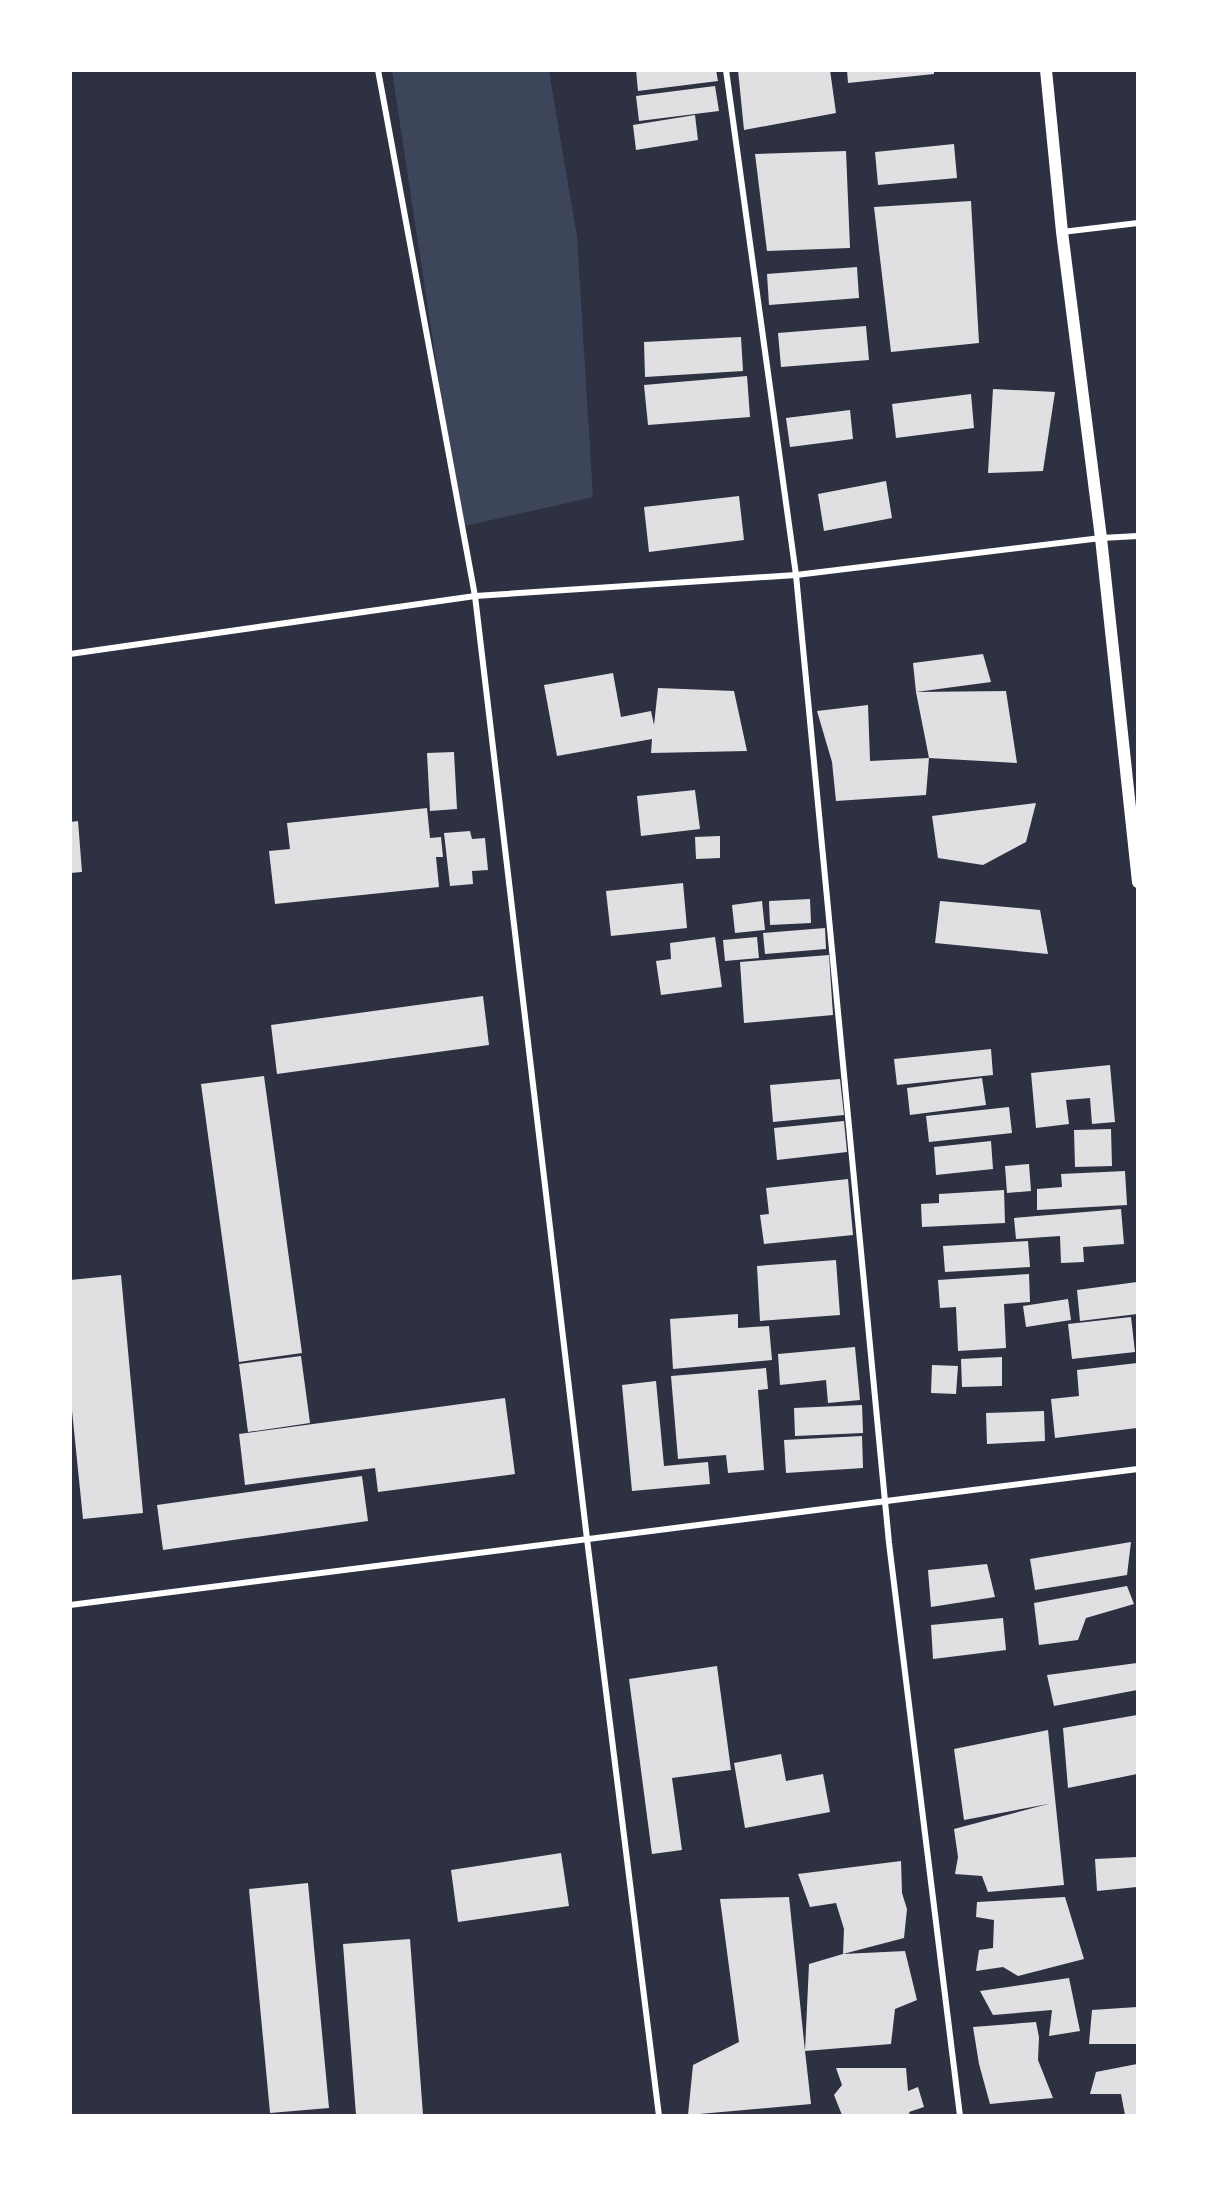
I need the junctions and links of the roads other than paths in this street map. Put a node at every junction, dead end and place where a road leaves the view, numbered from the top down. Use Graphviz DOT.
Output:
graph roads {
  1 [pos="378,70"];
  2 [pos="726,70"];
  3 [pos="1046,70"];
  4 [pos="1137,223"];
  5 [pos="1062,232"];
  6 [pos="1137,536"];
  7 [pos="1101,538"];
  8 [pos="796,575"];
  9 [pos="475,596"];
  10 [pos="70,654"];
  11 [pos="1137,882"];
  12 [pos="1137,1469"];
  13 [pos="885,1501"];
  14 [pos="587,1539"];
  15 [pos="70,1605"];
  16 [pos="659,2115"];
  17 [pos="960,2115"];
  1 -- 9 [label="street"];
  2 -- 8 [label="street"];
  3 -- 5 [label="main road"];
  4 -- 5 [label="street"];
  5 -- 7 [label="main road"];
  6 -- 7 [label="street"];
  7 -- 8 [label="street"];
  7 -- 11 [label="main road"];
  8 -- 9 [label="street"];
  8 -- 13 [label="street"];
  9 -- 10 [label="street"];
  9 -- 14 [label="street"];
  12 -- 13 [label="street"];
  13 -- 14 [label="street"];
  13 -- 17 [label="street"];
  14 -- 15 [label="street"];
  14 -- 16 [label="street"];
}
